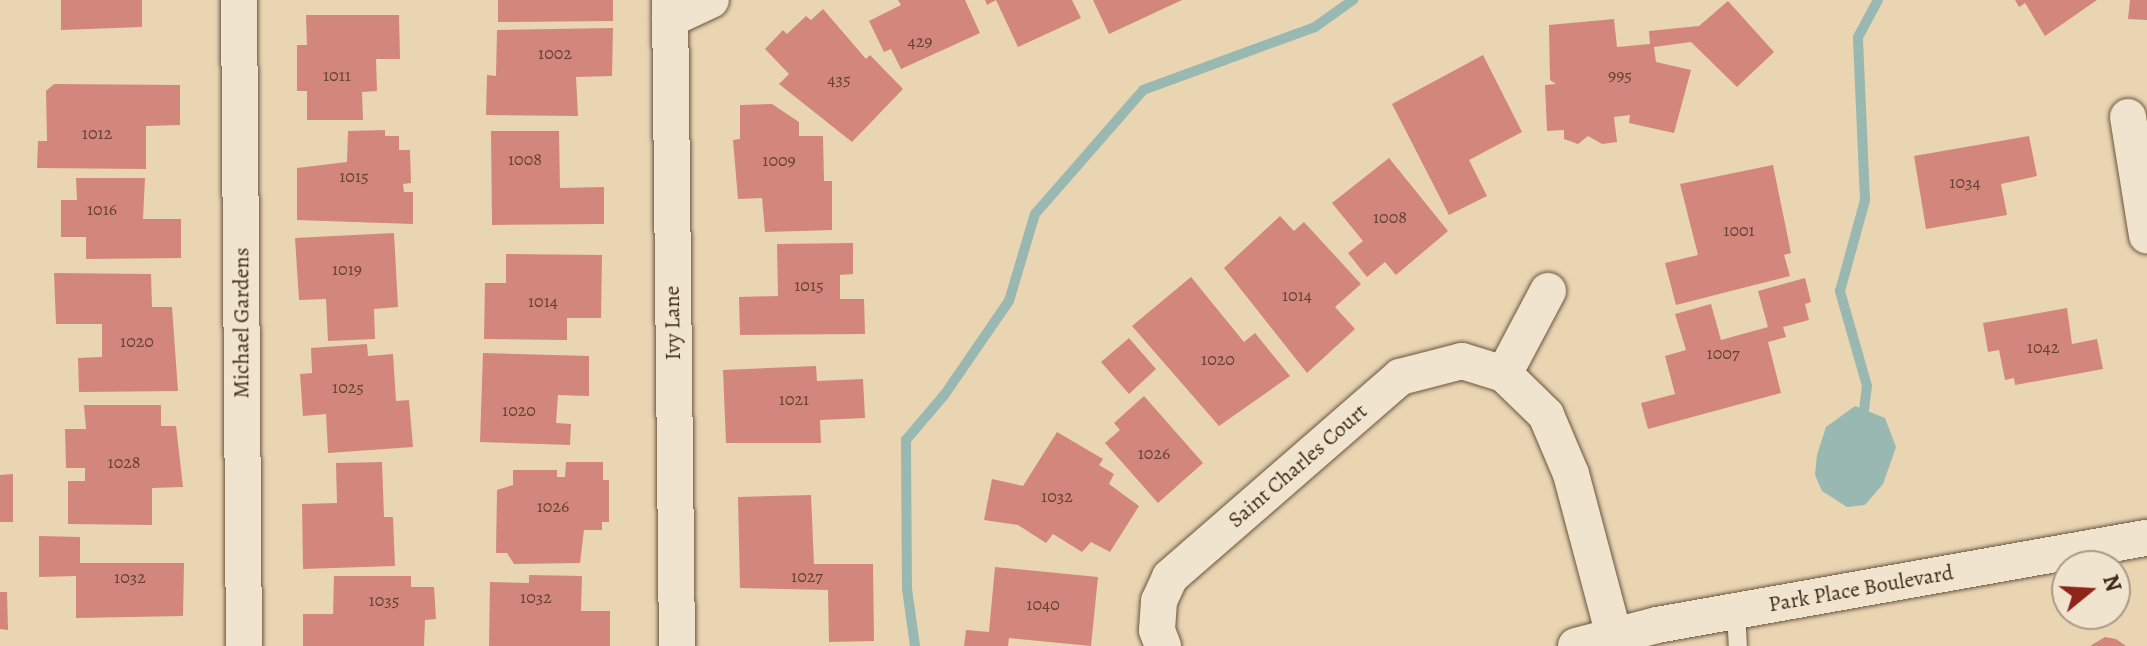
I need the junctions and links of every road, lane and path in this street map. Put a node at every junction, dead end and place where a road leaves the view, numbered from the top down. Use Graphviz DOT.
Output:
graph roads {
  1 [pos="239,0"];
  2 [pos="711,0"];
  3 [pos="670,10"];
  4 [pos="2128,117"];
  5 [pos="2147,235"];
  6 [pos="1548,291"];
  7 [pos="1504,374"];
  8 [pos="2147,538"];
  9 [pos="1737,628"];
  10 [pos="1614,636"];
  11 [pos="244,646"];
  12 [pos="677,646"];
  13 [pos="1163,646"];
  14 [pos="1576,646"];
  1 -- 11 [label="street, Michael Gardens"];
  2 -- 3 [label="street"];
  3 -- 12 [label="street, Ivy Lane"];
  4 -- 5 [label="street"];
  6 -- 7 [label="street"];
  7 -- 10 [label="street, Saint Charles Court"];
  7 -- 13 [label="street, Saint Charles Court"];
  8 -- 9 [label="street, Park Place Boulevard"];
  9 -- 10 [label="street, Park Place Boulevard"];
  10 -- 14 [label="street, Park Place Boulevard"];
}
